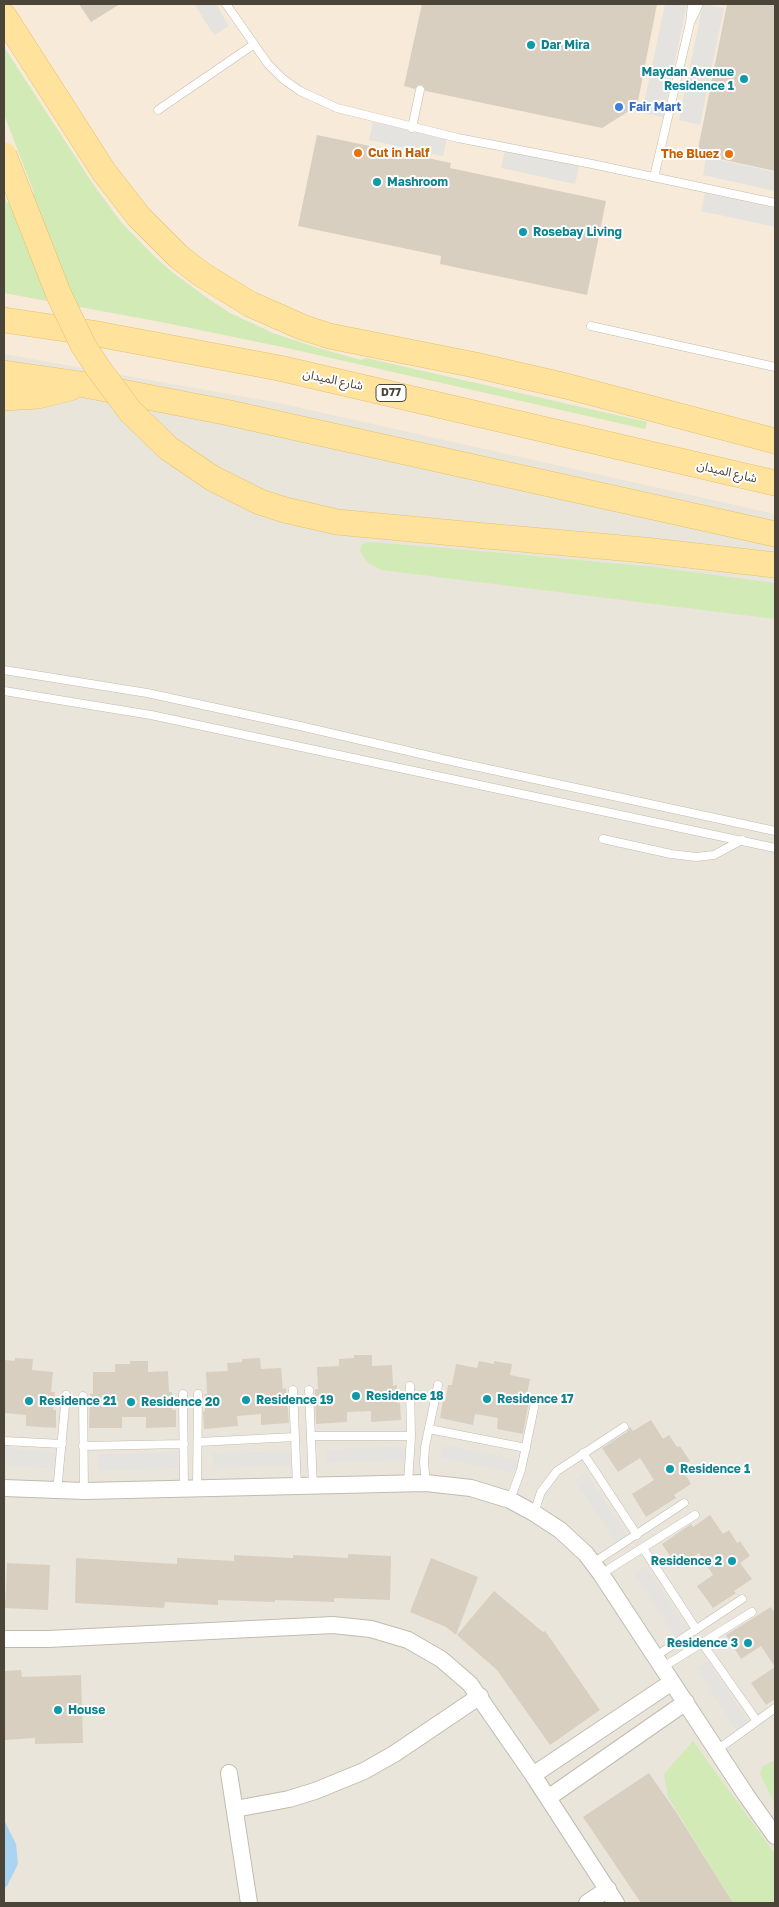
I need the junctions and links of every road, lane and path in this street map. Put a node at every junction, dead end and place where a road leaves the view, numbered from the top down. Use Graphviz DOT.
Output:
graph roads {
  1 [pos="226,4"];
  2 [pos="692,4"];
  3 [pos="699,4"];
  4 [pos="4,16"];
  5 [pos="690,23"];
  6 [pos="253,45"];
  7 [pos="420,90"];
  8 [pos="158,110"];
  9 [pos="412,128"];
  10 [pos="4,155"];
  11 [pos="654,177"];
  12 [pos="775,203"];
  13 [pos="4,320"];
  14 [pos="591,326"];
  15 [pos="775,367"];
  16 [pos="4,373"];
  17 [pos="80,384"];
  18 [pos="4,398"];
  19 [pos="775,441"];
  20 [pos="775,483"];
  21 [pos="775,534"];
  22 [pos="775,565"];
  23 [pos="4,670"];
  24 [pos="4,691"];
  25 [pos="775,831"];
  26 [pos="603,840"];
  27 [pos="742,840"];
  28 [pos="775,848"];
  29 [pos="438,1385"];
  30 [pos="410,1386"];
  31 [pos="293,1390"];
  32 [pos="309,1390"];
  33 [pos="183,1394"];
  34 [pos="198,1394"];
  35 [pos="66,1395"];
  36 [pos="83,1396"];
  37 [pos="535,1403"];
  38 [pos="624,1427"];
  39 [pos="428,1429"];
  40 [pos="311,1436"];
  41 [pos="411,1436"];
  42 [pos="295,1437"];
  43 [pos="4,1441"];
  44 [pos="198,1442"];
  45 [pos="62,1444"];
  46 [pos="184,1444"];
  47 [pos="83,1446"];
  48 [pos="526,1448"];
  49 [pos="583,1454"];
  50 [pos="408,1483"];
  51 [pos="426,1483"];
  52 [pos="305,1486"];
  53 [pos="4,1488"];
  54 [pos="191,1489"];
  55 [pos="84,1491"];
  56 [pos="57,1492"];
  57 [pos="510,1500"];
  58 [pos="684,1503"];
  59 [pos="534,1513"];
  60 [pos="695,1515"];
  61 [pos="637,1535"];
  62 [pos="643,1548"];
  63 [pos="597,1569"];
  64 [pos="742,1599"];
  65 [pos="752,1612"];
  66 [pos="696,1629"];
  67 [pos="4,1639"];
  68 [pos="702,1643"];
  69 [pos="659,1662"];
  70 [pos="672,1682"];
  71 [pos="480,1696"];
  72 [pos="686,1702"];
  73 [pos="775,1708"];
  74 [pos="757,1722"];
  75 [pos="598,1731"];
  76 [pos="717,1750"];
  77 [pos="614,1753"];
  78 [pos="229,1773"];
  79 [pos="533,1775"];
  80 [pos="548,1798"];
  81 [pos="235,1809"];
  82 [pos="775,1836"];
  83 [pos="612,1896"];
  84 [pos="249,1903"];
  85 [pos="587,1903"];
  1 -- 6 [label="lane"];
  2 -- 5 [label="lane"];
  3 -- 5 [label="lane"];
  4 -- 19 [label="main road"];
  5 -- 11 [label="lane"];
  6 -- 8 [label="lane"];
  6 -- 9 [label="lane"];
  7 -- 9 [label="lane"];
  9 -- 11 [label="lane"];
  10 -- 22 [label="main road, bridge"];
  11 -- 12 [label="lane"];
  13 -- 20 [label="main road, شارع الميدان / D77"];
  14 -- 15 [label="lane"];
  16 -- 17 [label="main road"];
  17 -- 18 [label="main road"];
  17 -- 21 [label="main road"];
  23 -- 25 [label="lane"];
  24 -- 27 [label="lane"];
  26 -- 27 [label="lane"];
  27 -- 28 [label="lane"];
  29 -- 39 [label="lane"];
  30 -- 41 [label="lane"];
  31 -- 42 [label="lane"];
  32 -- 40 [label="lane"];
  33 -- 46 [label="lane"];
  34 -- 44 [label="lane"];
  35 -- 45 [label="lane"];
  36 -- 47 [label="lane"];
  37 -- 48 [label="lane"];
  38 -- 49 [label="lane"];
  39 -- 48 [label="lane"];
  39 -- 51 [label="lane"];
  40 -- 41 [label="lane"];
  40 -- 52 [label="lane"];
  41 -- 50 [label="lane"];
  42 -- 44 [label="lane"];
  42 -- 52 [label="lane"];
  43 -- 45 [label="lane"];
  44 -- 54 [label="lane"];
  45 -- 56 [label="lane"];
  46 -- 47 [label="lane"];
  46 -- 54 [label="lane"];
  47 -- 55 [label="lane"];
  48 -- 57 [label="lane"];
  49 -- 59 [label="lane"];
  49 -- 61 [label="lane"];
  50 -- 51 [label="street"];
  50 -- 52 [label="street"];
  51 -- 57 [label="street"];
  52 -- 54 [label="street"];
  53 -- 56 [label="street"];
  54 -- 55 [label="street"];
  55 -- 56 [label="street"];
  57 -- 59 [label="street"];
  58 -- 61 [label="lane"];
  59 -- 63 [label="street"];
  60 -- 62 [label="lane"];
  61 -- 63 [label="lane"];
  62 -- 63 [label="lane"];
  62 -- 66 [label="lane"];
  63 -- 69 [label="street"];
  64 -- 66 [label="lane"];
  65 -- 68 [label="lane"];
  66 -- 69 [label="lane"];
  67 -- 71 [label="street"];
  68 -- 69 [label="lane"];
  68 -- 74 [label="lane"];
  69 -- 70 [label="street"];
  70 -- 72 [label="street"];
  70 -- 75 [label="street"];
  71 -- 79 [label="street"];
  71 -- 81 [label="street"];
  72 -- 76 [label="street"];
  72 -- 77 [label="street"];
  73 -- 74 [label="lane"];
  74 -- 76 [label="lane"];
  75 -- 77 [label="street"];
  75 -- 79 [label="street"];
  76 -- 82 [label="street"];
  77 -- 80 [label="street"];
  78 -- 81 [label="street"];
  79 -- 80 [label="street"];
  80 -- 83 [label="street"];
  81 -- 84 [label="street"];
  83 -- 85 [label="street"];
}
